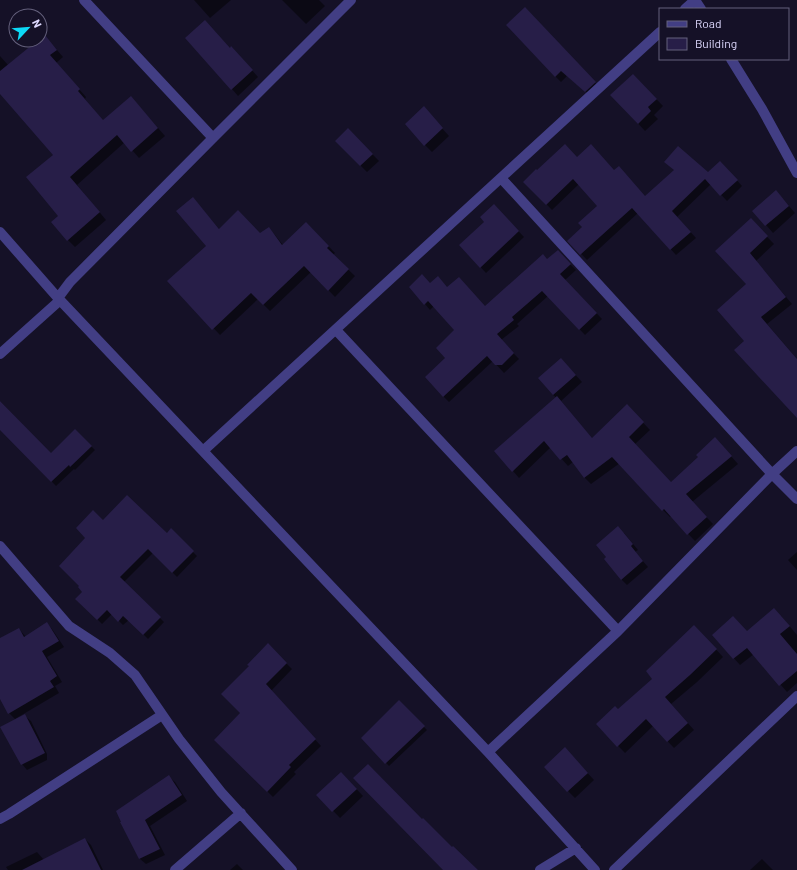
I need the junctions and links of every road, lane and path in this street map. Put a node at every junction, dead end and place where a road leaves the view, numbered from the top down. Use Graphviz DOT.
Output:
graph roads {
  1 [pos="84,0"];
  2 [pos="351,0"];
  3 [pos="686,8"];
  4 [pos="700,8"];
  5 [pos="659,33"];
  6 [pos="732,60"];
  7 [pos="213,138"];
  8 [pos="797,173"];
  9 [pos="501,178"];
  10 [pos="0,232"];
  11 [pos="58,298"];
  12 [pos="336,330"];
  13 [pos="0,354"];
  14 [pos="203,451"];
  15 [pos="797,451"];
  16 [pos="772,474"];
  17 [pos="797,499"];
  18 [pos="0,546"];
  19 [pos="618,631"];
  20 [pos="797,696"];
  21 [pos="162,715"];
  22 [pos="488,752"];
  23 [pos="241,813"];
  24 [pos="0,820"];
  25 [pos="576,848"];
  26 [pos="175,870"];
  27 [pos="292,870"];
  28 [pos="540,870"];
  29 [pos="596,870"];
  30 [pos="614,870"];
  1 -- 7 [label="street"];
  2 -- 7 [label="street"];
  3 -- 4 [label="street"];
  5 -- 9 [label="street"];
  6 -- 8 [label="street"];
  7 -- 11 [label="street"];
  9 -- 12 [label="street"];
  9 -- 16 [label="street"];
  10 -- 11 [label="street"];
  11 -- 13 [label="street"];
  11 -- 14 [label="street"];
  12 -- 14 [label="street"];
  12 -- 19 [label="street"];
  14 -- 22 [label="street"];
  15 -- 16 [label="street"];
  16 -- 17 [label="street"];
  16 -- 19 [label="street"];
  18 -- 21 [label="street"];
  19 -- 22 [label="street"];
  20 -- 30 [label="street"];
  21 -- 23 [label="street"];
  21 -- 24 [label="street"];
  22 -- 25 [label="street"];
  23 -- 26 [label="street"];
  23 -- 27 [label="street"];
  25 -- 28 [label="street"];
  25 -- 29 [label="street"];
}
